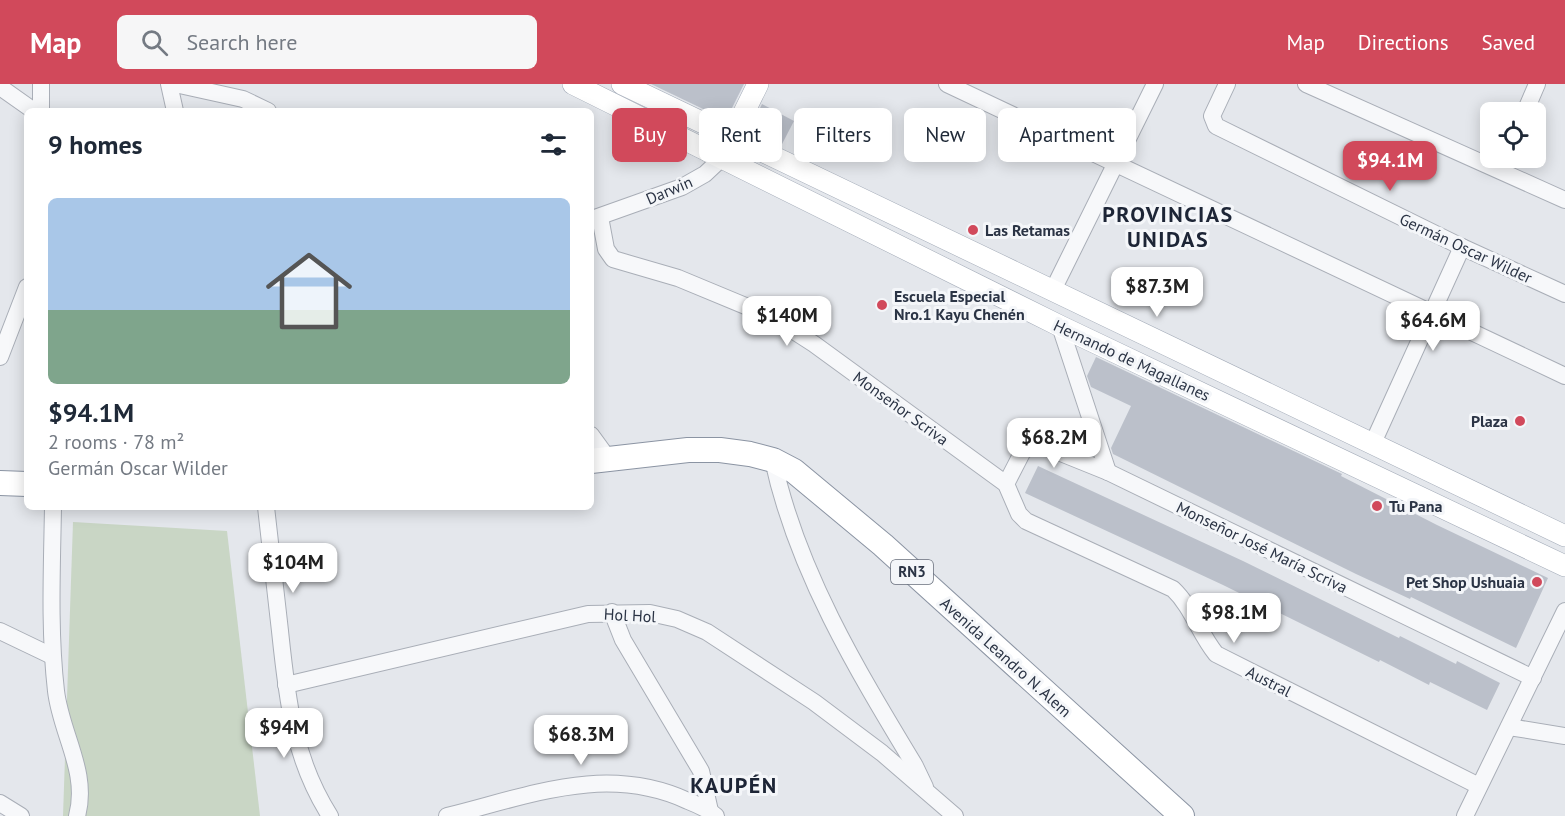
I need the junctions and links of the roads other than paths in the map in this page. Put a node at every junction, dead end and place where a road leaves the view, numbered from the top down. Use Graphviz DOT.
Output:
graph roads {
  1 [pos="41,84"];
  2 [pos="169,84"];
  3 [pos="175,84"];
  4 [pos="573,84"];
  5 [pos="622,84"];
  6 [pos="758,84"];
  7 [pos="947,84"];
  8 [pos="1155,84"];
  9 [pos="1227,84"];
  10 [pos="1306,84"];
  11 [pos="1537,84"];
  12 [pos="0,87"];
  13 [pos="243,92"];
  14 [pos="1529,102"];
  15 [pos="30,108"];
  16 [pos="41,108"];
  17 [pos="174,108"];
  18 [pos="264,108"];
  19 [pos="746,108"];
  20 [pos="699,121"];
  21 [pos="699,147"];
  22 [pos="1480,155"];
  23 [pos="782,161"];
  24 [pos="718,162"];
  25 [pos="730,162"];
  26 [pos="1116,164"];
  27 [pos="1510,168"];
  28 [pos="1565,200"];
  29 [pos="596,218"];
  30 [pos="1462,247"];
  31 [pos="1053,290"];
  32 [pos="1565,294"];
  33 [pos="24,295"];
  34 [pos="1431,313"];
  35 [pos="1060,326"];
  36 [pos="0,357"];
  37 [pos="1565,376"];
  38 [pos="1373,443"];
  39 [pos="594,444"];
  40 [pos="599,459"];
  41 [pos="773,460"];
  42 [pos="1108,472"];
  43 [pos="0,483"];
  44 [pos="24,484"];
  45 [pos="1006,484"];
  46 [pos="53,510"];
  47 [pos="266,510"];
  48 [pos="1565,536"];
  49 [pos="1565,566"];
  50 [pos="1565,611"];
  51 [pos="612,612"];
  52 [pos="0,632"];
  53 [pos="52,656"];
  54 [pos="1533,678"];
  55 [pos="286,685"];
  56 [pos="1509,727"];
  57 [pos="1565,736"];
  58 [pos="1479,786"];
  59 [pos="928,793"];
  60 [pos="0,803"];
  61 [pos="713,814"];
  62 [pos="21,816"];
  63 [pos="78,816"];
  64 [pos="330,816"];
  65 [pos="447,816"];
  66 [pos="955,816"];
  67 [pos="1182,816"];
  68 [pos="1465,816"];
  1 -- 16 [label="street"];
  2 -- 17 [label="street"];
  3 -- 13 [label="street"];
  4 -- 21 [label="main road, Hernando de Magallanes"];
  5 -- 20 [label="main road, Hernando de Magallanes"];
  6 -- 19 [label="main road, Darwin"];
  7 -- 26 [label="street"];
  8 -- 26 [label="street"];
  9 -- 30 [label="street, Germán Oscar Wilder"];
  10 -- 22 [label="street"];
  11 -- 14 [label="street"];
  12 -- 15 [label="street"];
  13 -- 18 [label="street"];
  23 -- 31 [label="main road, Hernando de Magallanes"];
  24 -- 29 [label="street, Darwin"];
  25 -- 35 [label="main road, Hernando de Magallanes"];
  26 -- 31 [label="street"];
  26 -- 34 [label="street"];
  27 -- 28 [label="street"];
  29 -- 45 [label="street, Monseñor Scriva"];
  30 -- 32 [label="street, Germán Oscar Wilder"];
  30 -- 34 [label="street"];
  31 -- 38 [label="main road, Hernando de Magallanes"];
  33 -- 36 [label="street"];
  34 -- 37 [label="street"];
  34 -- 38 [label="street"];
  35 -- 42 [label="street"];
  35 -- 49 [label="main road, Hernando de Magallanes"];
  38 -- 48 [label="main road, Hernando de Magallanes"];
  39 -- 40 [label="street"];
  40 -- 41 [label="highway, Avenida Leandro N. Alem / RN3"];
  41 -- 59 [label="street"];
  41 -- 67 [label="highway, Avenida Leandro N. Alem / RN3"];
  42 -- 45 [label="street, Monseñor José María Scriva"];
  42 -- 54 [label="street, Monseñor José María Scriva"];
  43 -- 44 [label="highway"];
  45 -- 58 [label="street, Austral"];
  46 -- 53 [label="street"];
  47 -- 55 [label="street"];
  50 -- 54 [label="street"];
  51 -- 55 [label="street, Hol Hol"];
  51 -- 59 [label="street, Hol Hol"];
  51 -- 61 [label="street"];
  52 -- 53 [label="street"];
  53 -- 63 [label="street"];
  54 -- 56 [label="street"];
  55 -- 64 [label="street"];
  56 -- 57 [label="street"];
  56 -- 58 [label="street"];
  58 -- 68 [label="street"];
  59 -- 66 [label="street, Hol Hol"];
  60 -- 62 [label="street"];
  61 -- 65 [label="street"];
}
